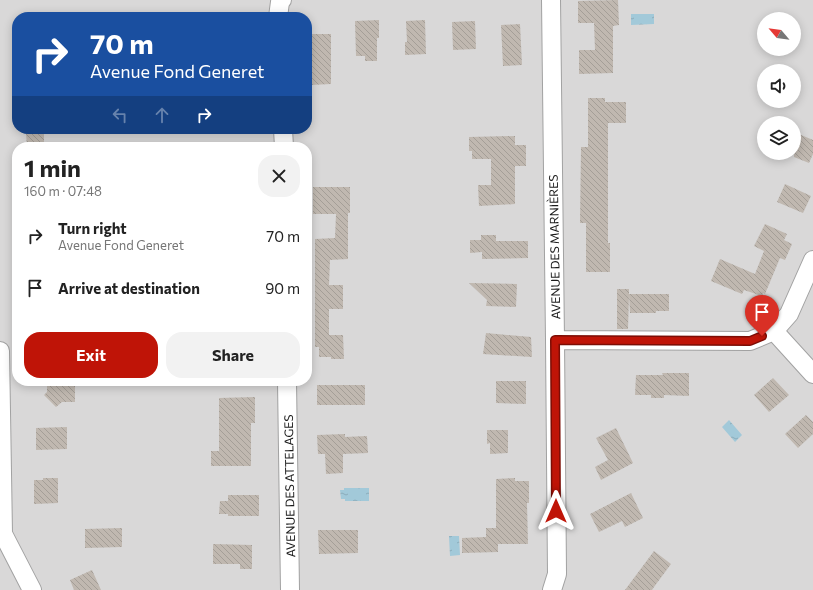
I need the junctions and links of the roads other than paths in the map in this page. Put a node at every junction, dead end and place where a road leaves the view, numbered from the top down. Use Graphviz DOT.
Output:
graph roads {
  1 [pos="282,0"];
  2 [pos="551,0"];
  3 [pos="279,12"];
  4 [pos="813,260"];
  5 [pos="774,331"];
  6 [pos="555,340"];
  7 [pos="0,351"];
  8 [pos="813,374"];
  9 [pos="287,386"];
  10 [pos="2,531"];
  11 [pos="32,590"];
  12 [pos="290,590"];
  13 [pos="552,590"];
  1 -- 3 [label="street"];
  2 -- 6 [label="street, AVENUE DES MARNIÈRES"];
  4 -- 5 [label="street"];
  5 -- 6 [label="street"];
  5 -- 8 [label="street"];
  6 -- 13 [label="street, AVENUE DES MARNIÈRES"];
  7 -- 10 [label="street"];
  9 -- 12 [label="street, AVENUE DES ATTELAGES"];
  10 -- 11 [label="street"];
}
